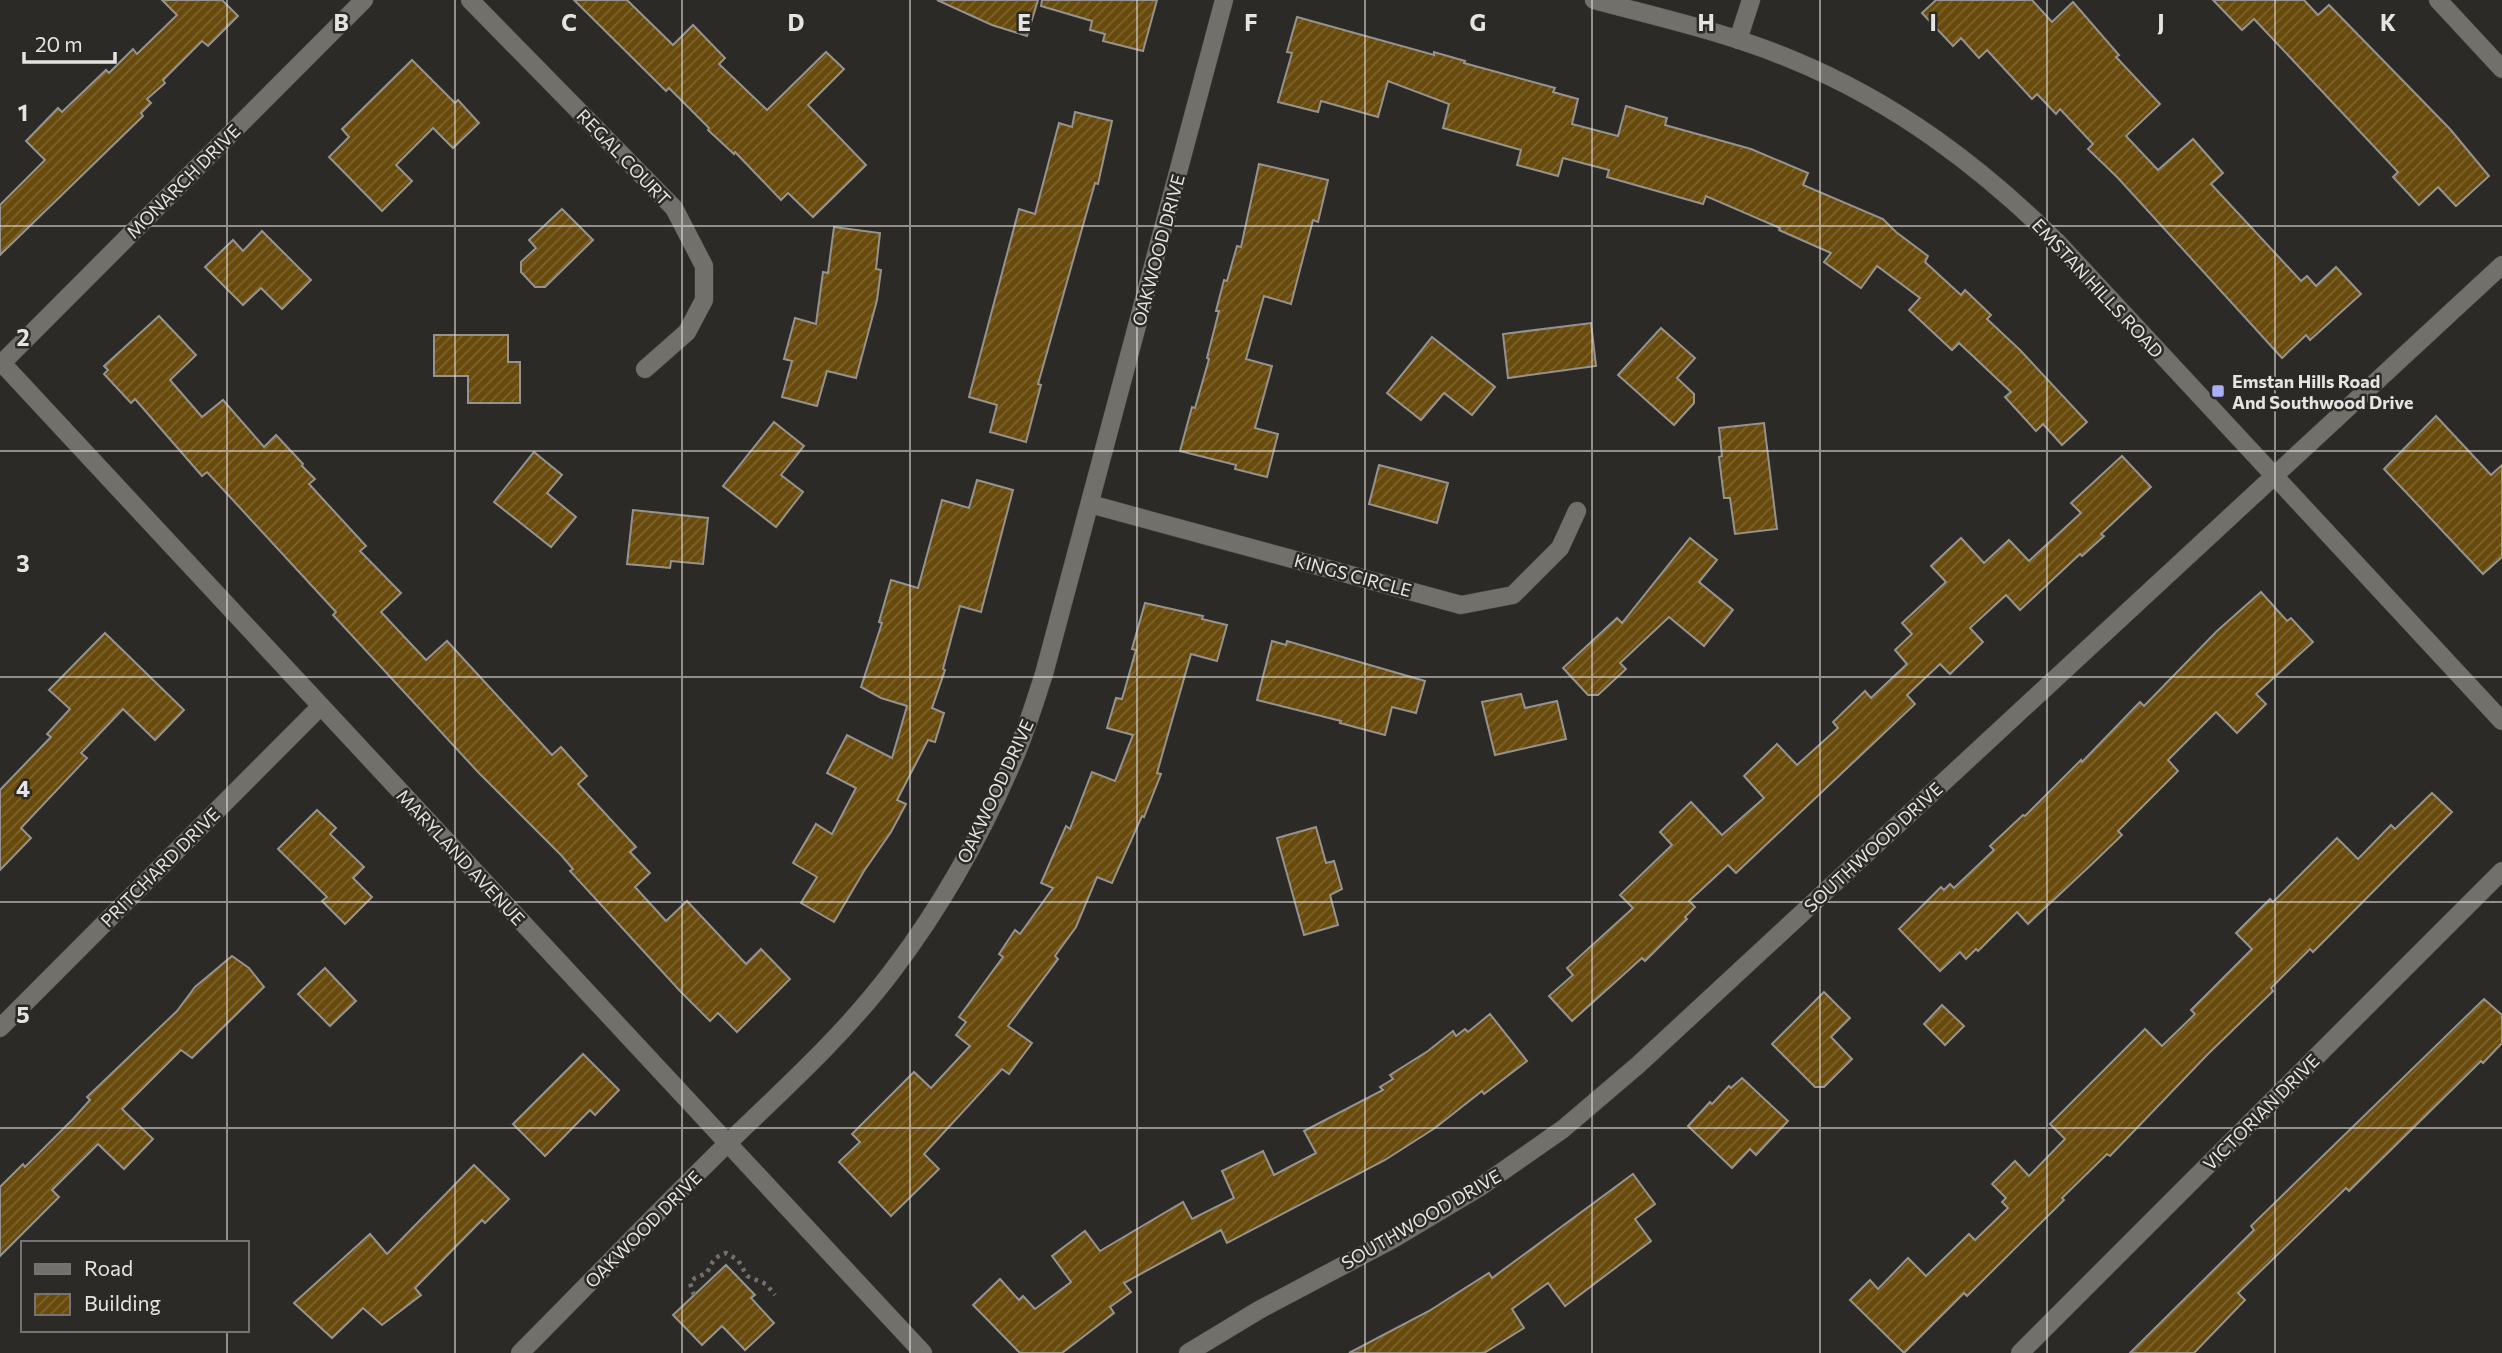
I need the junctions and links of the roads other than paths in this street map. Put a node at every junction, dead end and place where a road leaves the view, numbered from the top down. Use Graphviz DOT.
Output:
graph roads {
  1 [pos="364,0"];
  2 [pos="470,0"];
  3 [pos="1224,0"];
  4 [pos="1594,0"];
  5 [pos="1751,0"];
  6 [pos="2438,0"];
  7 [pos="1738,40"];
  8 [pos="2502,69"];
  9 [pos="2502,265"];
  10 [pos="1,362"];
  11 [pos="645,369"];
  12 [pos="2273,475"];
  13 [pos="1090,504"];
  14 [pos="1577,511"];
  15 [pos="321,706"];
  16 [pos="2502,721"];
  17 [pos="2502,871"];
  18 [pos="0,1028"];
  19 [pos="728,1143"];
  20 [pos="520,1353"];
  21 [pos="923,1353"];
  22 [pos="1188,1353"];
  23 [pos="2020,1353"];
  1 -- 10 [label="street, MONARCH DRIVE"];
  2 -- 11 [label="street, REGAL COURT"];
  3 -- 13 [label="street, OAKWOOD DRIVE"];
  4 -- 7 [label="street, EMSTAN HILLS ROAD"];
  5 -- 7 [label="street"];
  6 -- 8 [label="street"];
  7 -- 12 [label="street, EMSTAN HILLS ROAD"];
  9 -- 12 [label="street, SOUTHWOOD DRIVE"];
  10 -- 15 [label="street, MARYLAND AVENUE"];
  12 -- 16 [label="street, EMSTAN HILLS ROAD"];
  12 -- 22 [label="street, SOUTHWOOD DRIVE"];
  13 -- 14 [label="street, KINGS CIRCLE"];
  13 -- 19 [label="street, OAKWOOD DRIVE"];
  15 -- 18 [label="street, PRITCHARD DRIVE"];
  15 -- 19 [label="street, MARYLAND AVENUE"];
  17 -- 23 [label="street, VICTORIAN DRIVE"];
  19 -- 20 [label="street, OAKWOOD DRIVE"];
  19 -- 21 [label="street, MARYLAND AVENUE"];
}
